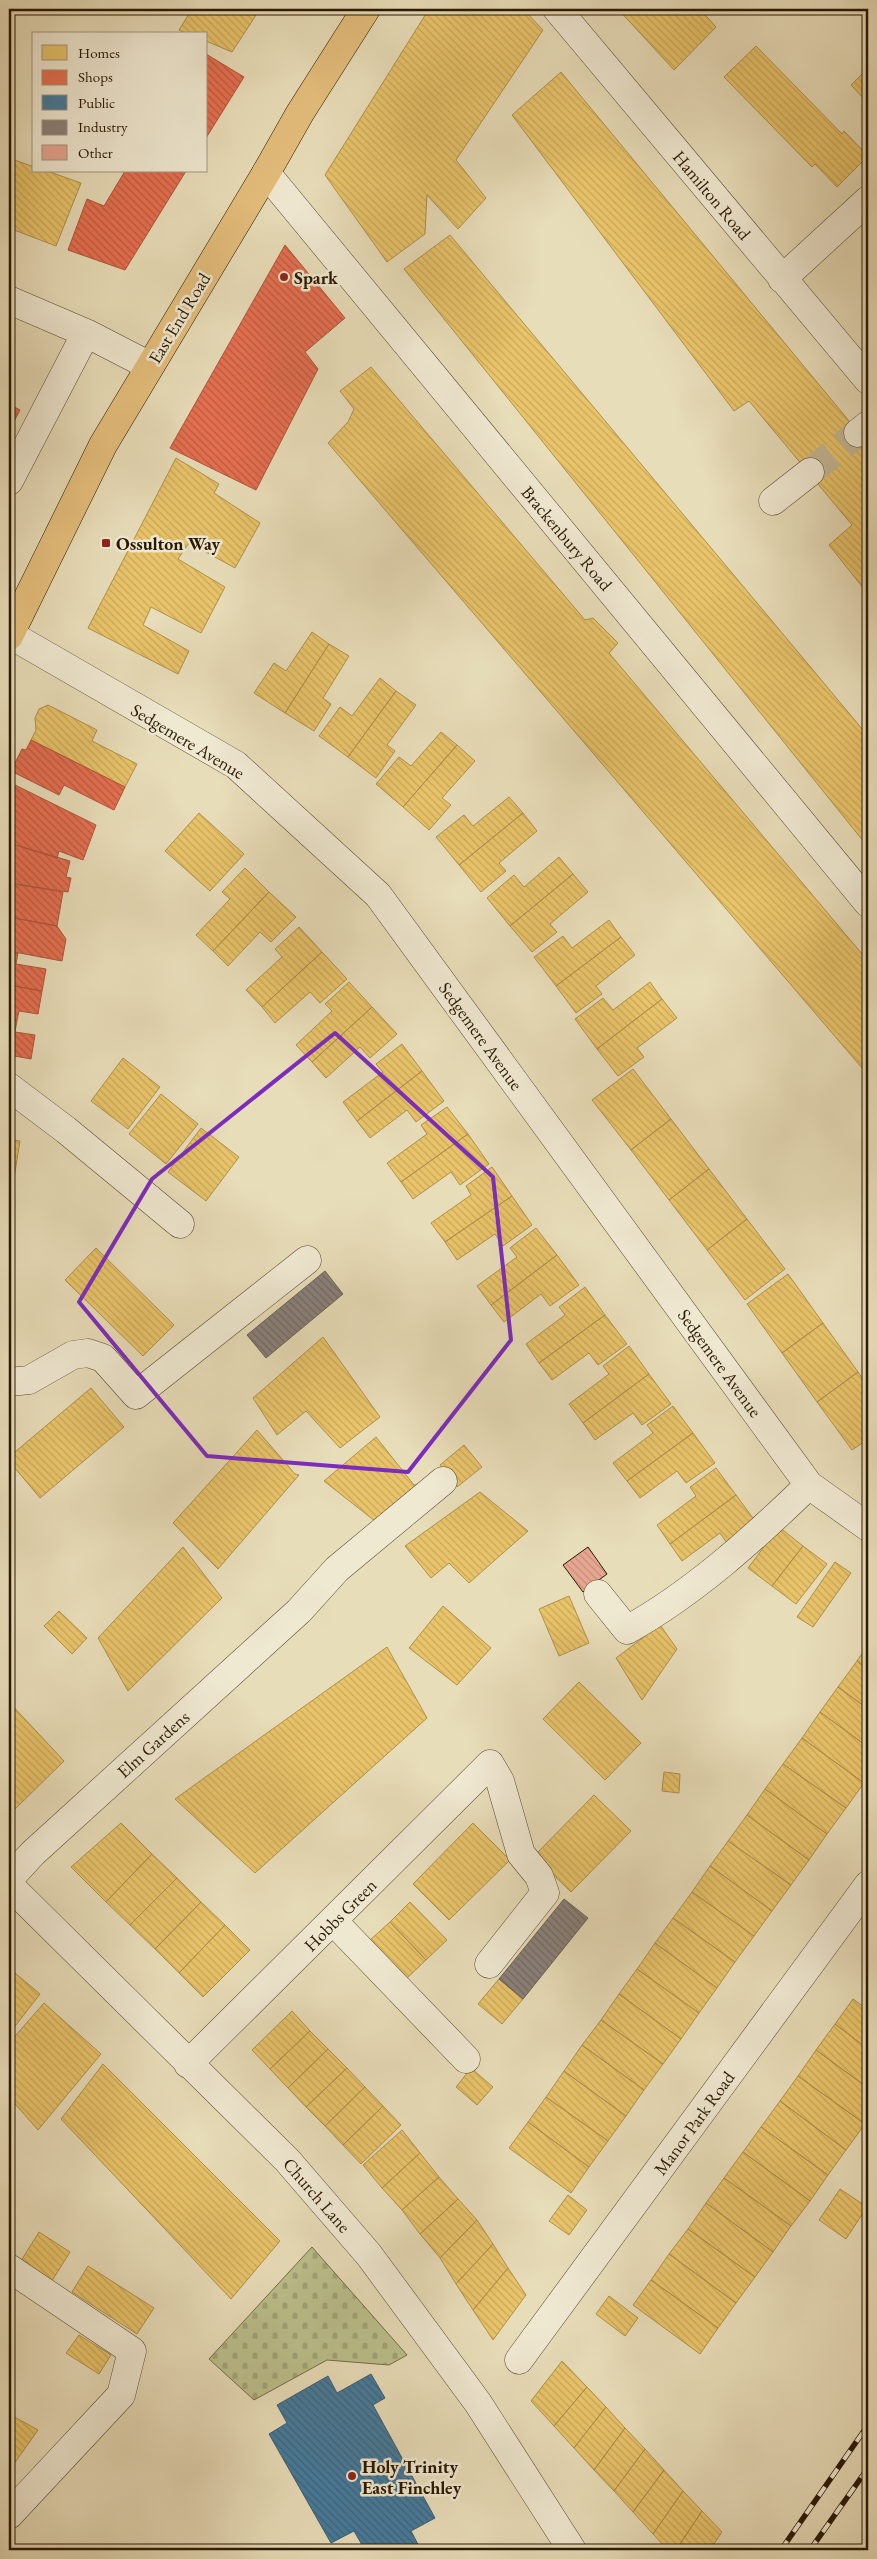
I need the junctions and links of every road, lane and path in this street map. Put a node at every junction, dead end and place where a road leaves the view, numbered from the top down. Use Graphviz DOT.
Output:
graph roads {
  1 [pos="366,9"];
  2 [pos="557,9"];
  3 [pos="266,173"];
  4 [pos="868,200"];
  5 [pos="782,279"];
  6 [pos="9,300"];
  7 [pos="86,333"];
  8 [pos="150,366"];
  9 [pos="868,380"];
  10 [pos="810,472"];
  11 [pos="9,481"];
  12 [pos="773,501"];
  13 [pos="9,635"];
  14 [pos="868,903"];
  15 [pos="9,1087"];
  16 [pos="180,1224"];
  17 [pos="307,1260"];
  18 [pos="9,1382"];
  19 [pos="443,1482"];
  20 [pos="809,1485"];
  21 [pos="868,1527"];
  22 [pos="598,1594"];
  23 [pos="9,1879"];
  24 [pos="9,1885"];
  25 [pos="868,1885"];
  26 [pos="334,1922"];
  27 [pos="489,1964"];
  28 [pos="466,2059"];
  29 [pos="188,2064"];
  30 [pos="9,2268"];
  31 [pos="519,2360"];
  32 [pos="9,2515"];
  33 [pos="560,2544"];
  1 -- 3 [label="main road, East End Road"];
  2 -- 5 [label="street, Hamilton Road"];
  3 -- 8 [label="main road, East End Road"];
  3 -- 14 [label="street, Brackenbury Road"];
  4 -- 5 [label="street"];
  5 -- 9 [label="street, Hamilton Road"];
  6 -- 7 [label="street"];
  7 -- 8 [label="street"];
  7 -- 11 [label="street"];
  8 -- 13 [label="main road, East End Road"];
  10 -- 12 [label="street"];
  13 -- 20 [label="street, Sedgemere Avenue"];
  15 -- 16 [label="street"];
  17 -- 18 [label="street"];
  19 -- 23 [label="street, Elm Gardens"];
  20 -- 21 [label="street, Sedgemere Avenue"];
  20 -- 22 [label="street"];
  24 -- 29 [label="street, Church Lane"];
  25 -- 31 [label="street, Manor Park Road"];
  26 -- 27 [label="street, Hobbs Green"];
  26 -- 28 [label="street"];
  26 -- 29 [label="street, Hobbs Green"];
  29 -- 33 [label="street, Church Lane"];
  30 -- 32 [label="street"];
}
